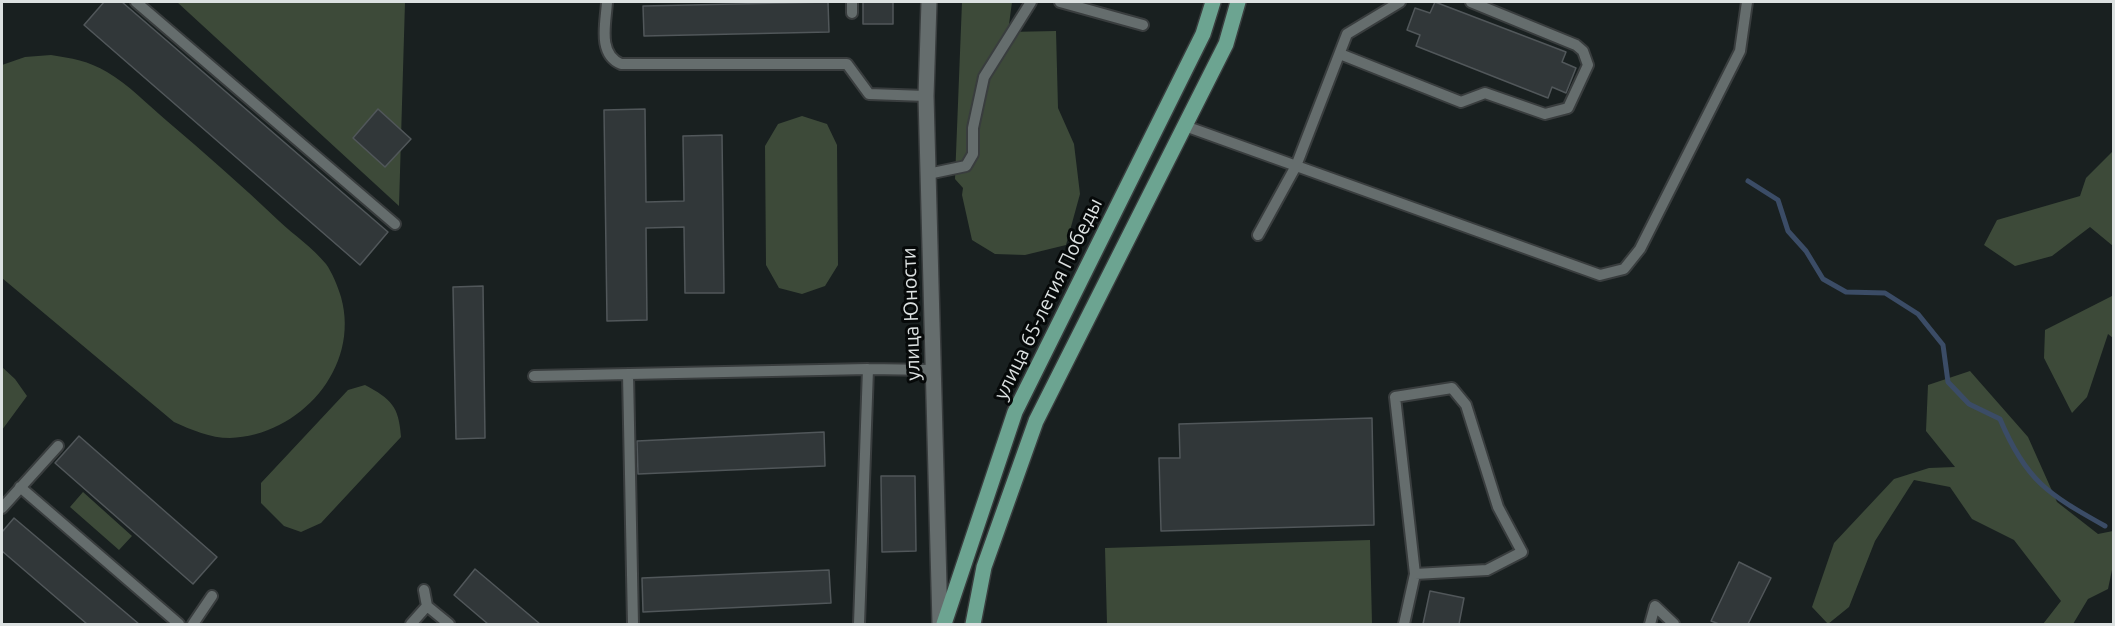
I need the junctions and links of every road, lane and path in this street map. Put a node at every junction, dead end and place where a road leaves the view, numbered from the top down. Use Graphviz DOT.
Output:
graph roads {
  1 [pos="136,2"];
  2 [pos="607,2"];
  3 [pos="852,2"];
  4 [pos="929,2"];
  5 [pos="1031,2"];
  6 [pos="1060,2"];
  7 [pos="1213,2"];
  8 [pos="1238,2"];
  9 [pos="1400,2"];
  10 [pos="1471,2"];
  11 [pos="1735,2"];
  12 [pos="1747,3"];
  13 [pos="852,13"];
  14 [pos="1143,25"];
  15 [pos="1340,54"];
  16 [pos="926,96"];
  17 [pos="1185,126"];
  18 [pos="1296,166"];
  19 [pos="928,174"];
  20 [pos="395,224"];
  21 [pos="1258,235"];
  22 [pos="868,369"];
  23 [pos="934,370"];
  24 [pos="628,374"];
  25 [pos="534,376"];
  26 [pos="57,446"];
  27 [pos="20,487"];
  28 [pos="2,508"];
  29 [pos="1415,574"];
  30 [pos="424,590"];
  31 [pos="212,596"];
  32 [pos="427,606"];
  33 [pos="179,624"];
  34 [pos="194,624"];
  35 [pos="411,624"];
  36 [pos="449,624"];
  37 [pos="633,624"];
  38 [pos="859,624"];
  39 [pos="942,624"];
  40 [pos="973,624"];
  41 [pos="1404,624"];
  42 [pos="1650,624"];
  43 [pos="1674,624"];
  1 -- 20 [label="lane"];
  2 -- 16 [label="lane"];
  3 -- 13 [label="lane"];
  4 -- 16 [label="street, улица Юности"];
  5 -- 19 [label="lane"];
  6 -- 14 [label="lane"];
  7 -- 39 [label="main road, улица 65-летия Победы"];
  8 -- 17 [label="main road"];
  9 -- 15 [label="lane"];
  10 -- 15 [label="lane"];
  11 -- 12 [label="lane"];
  12 -- 18 [label="lane"];
  15 -- 18 [label="lane"];
  16 -- 19 [label="street, улица Юности"];
  17 -- 18 [label="lane"];
  17 -- 40 [label="main road"];
  18 -- 21 [label="lane"];
  19 -- 23 [label="street, улица Юности"];
  22 -- 23 [label="lane"];
  22 -- 24 [label="lane"];
  22 -- 38 [label="lane"];
  23 -- 39 [label="street, улица Юности"];
  24 -- 25 [label="lane"];
  24 -- 37 [label="lane"];
  26 -- 27 [label="lane"];
  27 -- 28 [label="lane"];
  27 -- 33 [label="lane"];
  29 -- 29 [label="lane"];
  29 -- 41 [label="lane"];
  30 -- 32 [label="lane"];
  31 -- 34 [label="lane"];
  32 -- 35 [label="lane"];
  32 -- 36 [label="lane"];
  42 -- 43 [label="lane"];
}
